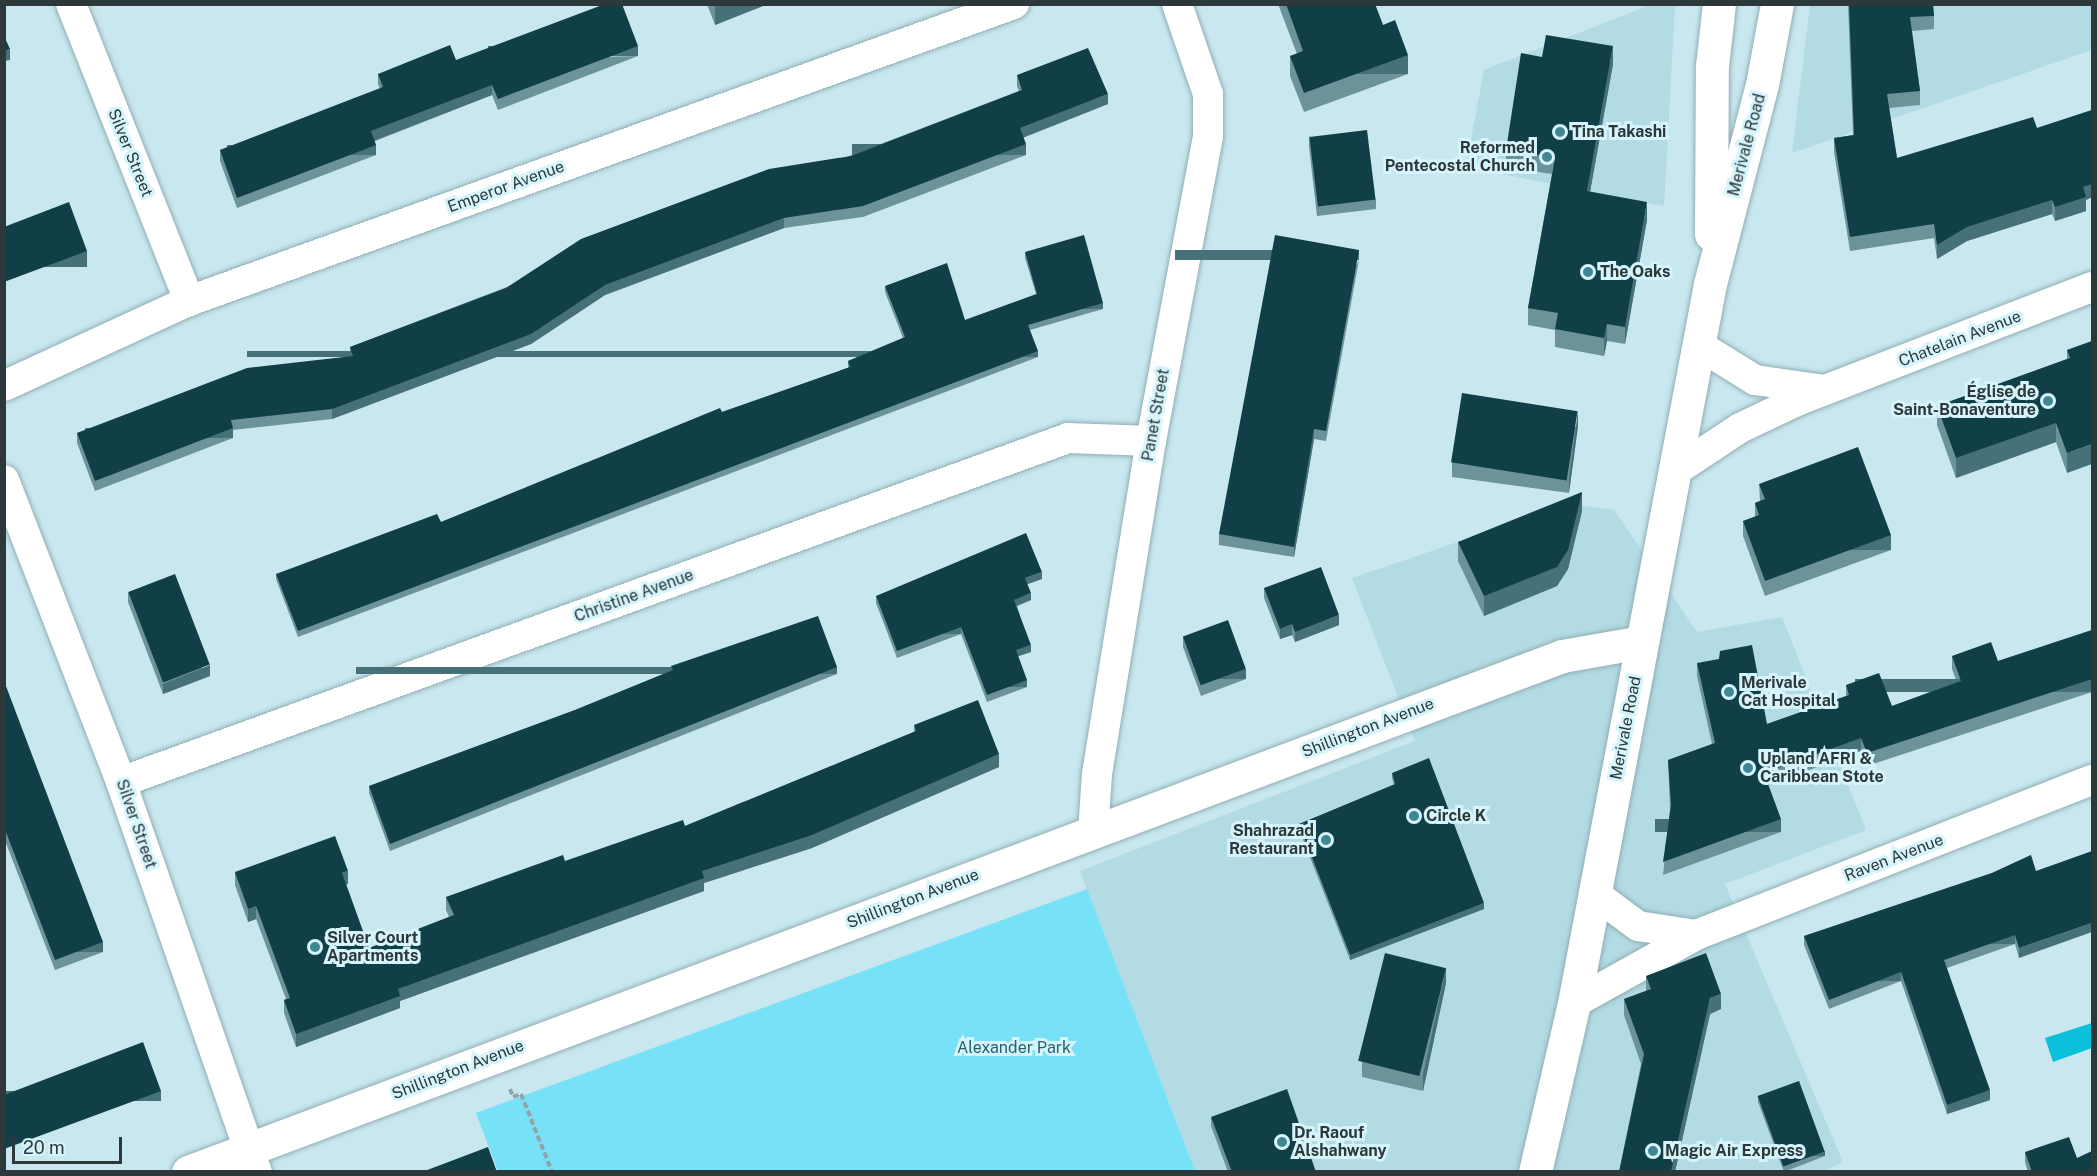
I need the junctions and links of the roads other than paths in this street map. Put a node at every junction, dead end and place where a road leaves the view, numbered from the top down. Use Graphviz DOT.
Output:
graph roads {
  1 [pos="71,4"];
  2 [pos="1014,4"];
  3 [pos="1177,4"];
  4 [pos="1719,4"];
  5 [pos="1777,4"];
  6 [pos="1710,284"];
  7 [pos="2092,287"];
  8 [pos="189,301"];
  9 [pos="1700,346"];
  10 [pos="4,386"];
  11 [pos="1828,390"];
  12 [pos="1151,441"];
  13 [pos="1675,471"];
  14 [pos="4,480"];
  15 [pos="1642,642"];
  16 [pos="2092,780"];
  17 [pos="121,782"];
  18 [pos="1094,832"];
  19 [pos="1595,894"];
  20 [pos="1696,935"];
  21 [pos="1574,1003"];
  22 [pos="252,1161"];
  23 [pos="188,1172"];
  24 [pos="1535,1172"];
  1 -- 8 [label="street, Silver Street"];
  2 -- 8 [label="street, Emperor Avenue"];
  3 -- 12 [label="street, Panet Street"];
  4 -- 6 [label="street, Merivale Road"];
  5 -- 6 [label="street, Merivale Road"];
  6 -- 9 [label="street, Merivale Road"];
  7 -- 11 [label="street, Chatelain Avenue"];
  8 -- 10 [label="street, Emperor Avenue"];
  9 -- 11 [label="street, Chatelain Avenue"];
  9 -- 13 [label="street, Merivale Road"];
  11 -- 13 [label="street, Chatelain Avenue"];
  12 -- 17 [label="street, Christine Avenue"];
  12 -- 18 [label="street, Panet Street"];
  13 -- 15 [label="street, Merivale Road"];
  14 -- 17 [label="street, Silver Street"];
  15 -- 18 [label="street, Shillington Avenue"];
  15 -- 19 [label="street, Merivale Road"];
  16 -- 20 [label="street, Raven Avenue"];
  17 -- 22 [label="street, Silver Street"];
  18 -- 22 [label="street, Shillington Avenue"];
  19 -- 20 [label="street"];
  19 -- 21 [label="street, Merivale Road"];
  20 -- 21 [label="street, Raven Avenue"];
  21 -- 24 [label="street, Merivale Road"];
  22 -- 23 [label="street, Shillington Avenue"];
}
